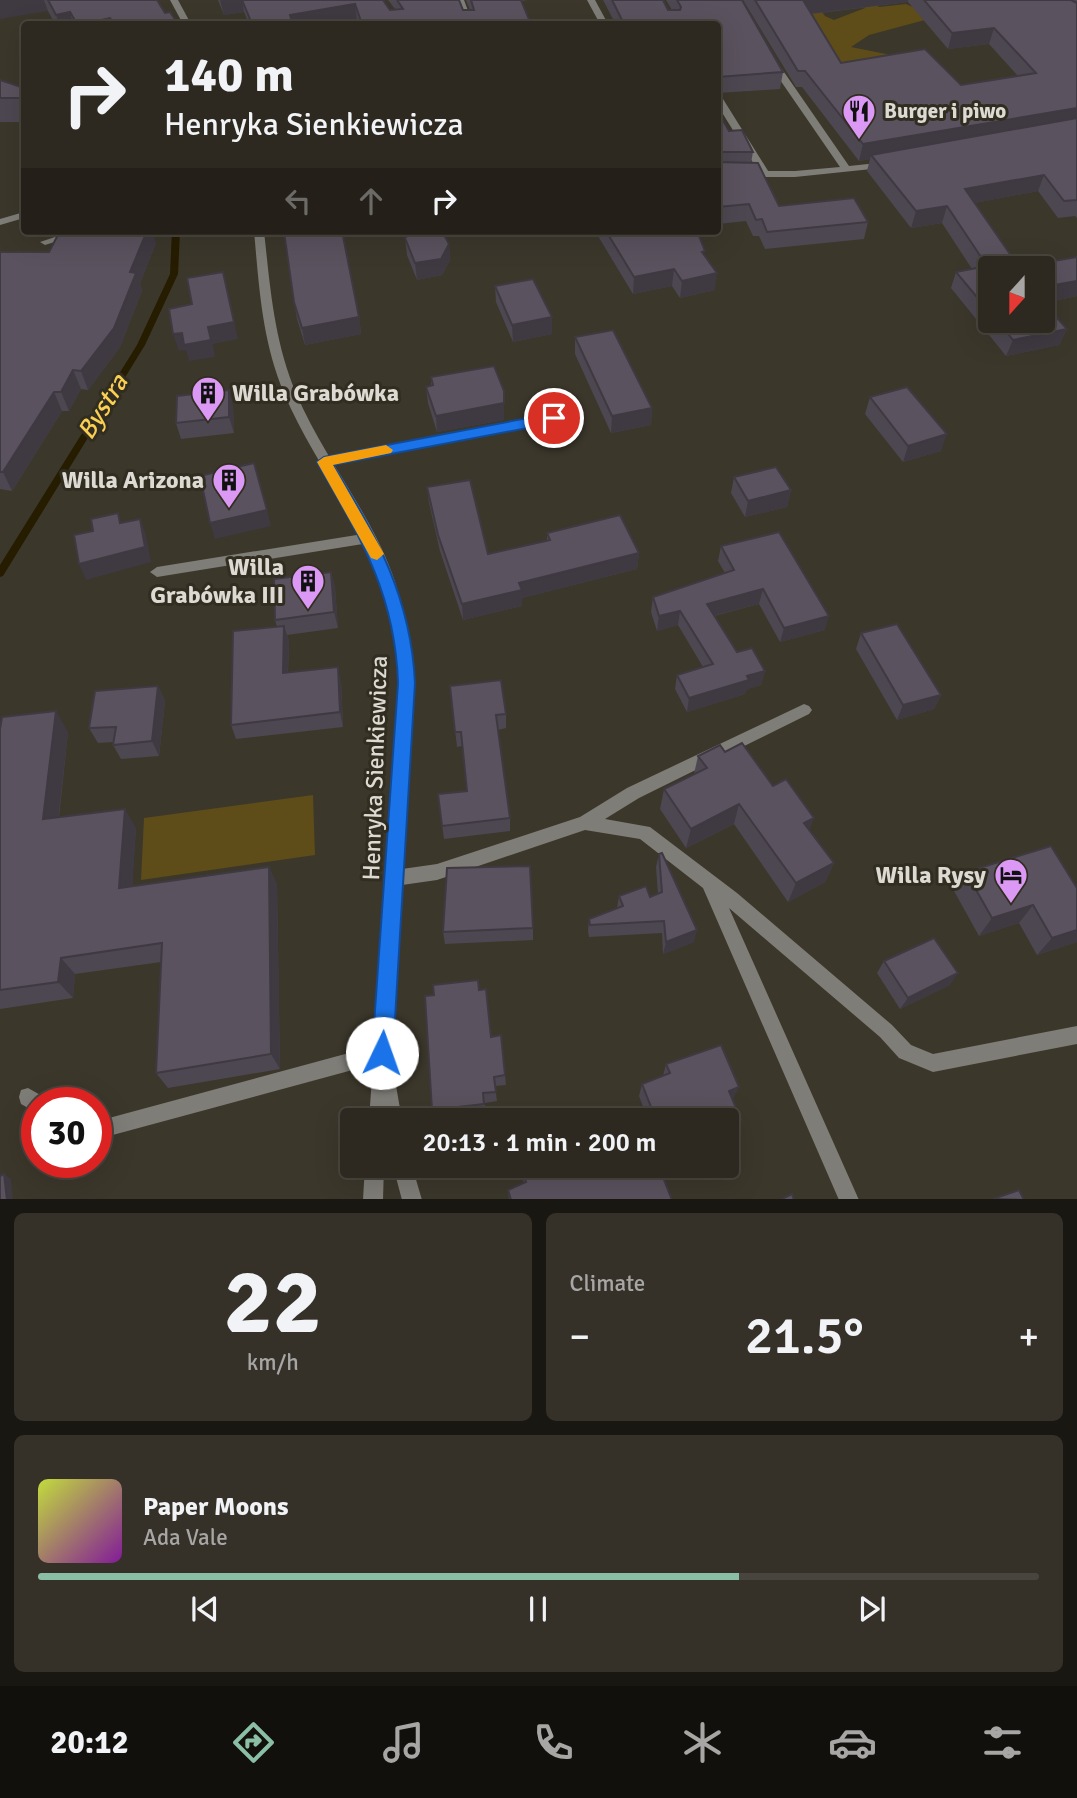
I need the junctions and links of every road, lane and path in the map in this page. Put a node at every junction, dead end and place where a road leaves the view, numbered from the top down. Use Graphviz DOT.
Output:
graph roads {
  1 [pos="174,0"];
  2 [pos="460,0"];
  3 [pos="591,0"];
  4 [pos="185,21"];
  5 [pos="468,21"];
  6 [pos="602,21"];
  7 [pos="768,55"];
  8 [pos="721,104"];
  9 [pos="899,164"];
  10 [pos="847,170"];
  11 [pos="721,174"];
  12 [pos="765,174"];
  13 [pos="21,216"];
  14 [pos="0,222"];
  15 [pos="70,235"];
  16 [pos="260,235"];
  17 [pos="44,242"];
  18 [pos="554,418"];
  19 [pos="324,462"];
  20 [pos="369,538"];
  21 [pos="157,572"];
  22 [pos="804,710"];
  23 [pos="585,823"];
  24 [pos="395,878"];
  25 [pos="709,883"];
  26 [pos="1077,1035"];
  27 [pos="382,1053"];
  28 [pos="379,1108"];
  29 [pos="391,1108"];
  30 [pos="112,1126"];
  31 [pos="374,1178"];
  32 [pos="406,1178"];
  33 [pos="373,1199"];
  34 [pos="412,1199"];
  35 [pos="849,1199"];
  1 -- 4 [label="street"];
  2 -- 5 [label="street"];
  3 -- 6 [label="street"];
  7 -- 10 [label="street"];
  8 -- 12 [label="street"];
  9 -- 10 [label="street"];
  10 -- 12 [label="street"];
  11 -- 12 [label="street"];
  13 -- 14 [label="street"];
  15 -- 17 [label="street"];
  16 -- 19 [label="street, Henryka Sienkiewicza"];
  18 -- 19 [label="street"];
  19 -- 20 [label="street, Henryka Sienkiewicza"];
  20 -- 21 [label="street"];
  20 -- 24 [label="street, Henryka Sienkiewicza"];
  22 -- 23 [label="street"];
  23 -- 24 [label="street"];
  23 -- 25 [label="street"];
  24 -- 27 [label="street, Henryka Sienkiewicza"];
  25 -- 26 [label="street"];
  25 -- 35 [label="street"];
  27 -- 28 [label="street, Henryka Sienkiewicza"];
  27 -- 29 [label="street, Henryka Sienkiewicza"];
  27 -- 30 [label="street"];
  31 -- 33 [label="street"];
  32 -- 34 [label="street"];
}
